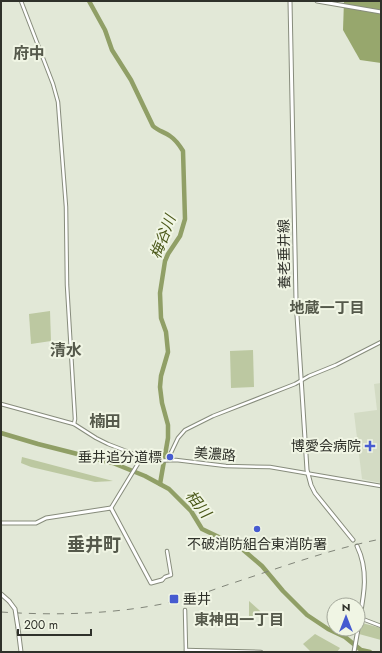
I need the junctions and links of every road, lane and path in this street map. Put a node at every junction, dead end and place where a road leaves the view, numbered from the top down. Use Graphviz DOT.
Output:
graph roads {
  1 [pos="21,1"];
  2 [pos="290,1"];
  3 [pos="317,1"];
  4 [pos="381,12"];
  5 [pos="381,342"];
  6 [pos="301,381"];
  7 [pos="1,404"];
  8 [pos="74,424"];
  9 [pos="141,458"];
  10 [pos="167,460"];
  11 [pos="308,474"];
  12 [pos="381,486"];
  13 [pos="111,508"];
  14 [pos="1,522"];
  15 [pos="353,540"];
  16 [pos="357,546"];
  17 [pos="167,551"];
  18 [pos="162,580"];
  19 [pos="1,594"];
  20 [pos="364,597"];
  21 [pos="185,610"];
  22 [pos="366,620"];
  23 [pos="381,626"];
  24 [pos="356,637"];
  25 [pos="186,651"];
  26 [pos="21,652"];
  27 [pos="248,652"];
  28 [pos="261,652"];
  29 [pos="354,652"];
  1 -- 8 [label="street"];
  2 -- 6 [label="main road, 養老垂井線"];
  3 -- 4 [label="main road"];
  5 -- 6 [label="street"];
  6 -- 10 [label="street"];
  6 -- 11 [label="main road, 養老垂井線"];
  7 -- 8 [label="street"];
  8 -- 9 [label="street"];
  9 -- 10 [label="street, 美濃路"];
  9 -- 13 [label="street"];
  10 -- 11 [label="street, 美濃路"];
  11 -- 12 [label="street, 美濃路"];
  11 -- 15 [label="main road, 養老垂井線"];
  13 -- 14 [label="main road"];
  13 -- 18 [label="main road"];
  16 -- 20 [label="main road"];
  17 -- 18 [label="street"];
  19 -- 26 [label="main road, bridge"];
  21 -- 25 [label="street"];
  22 -- 23 [label="street"];
  24 -- 29 [label="main road"];
  25 -- 27 [label="street"];
  27 -- 28 [label="street"];
}
